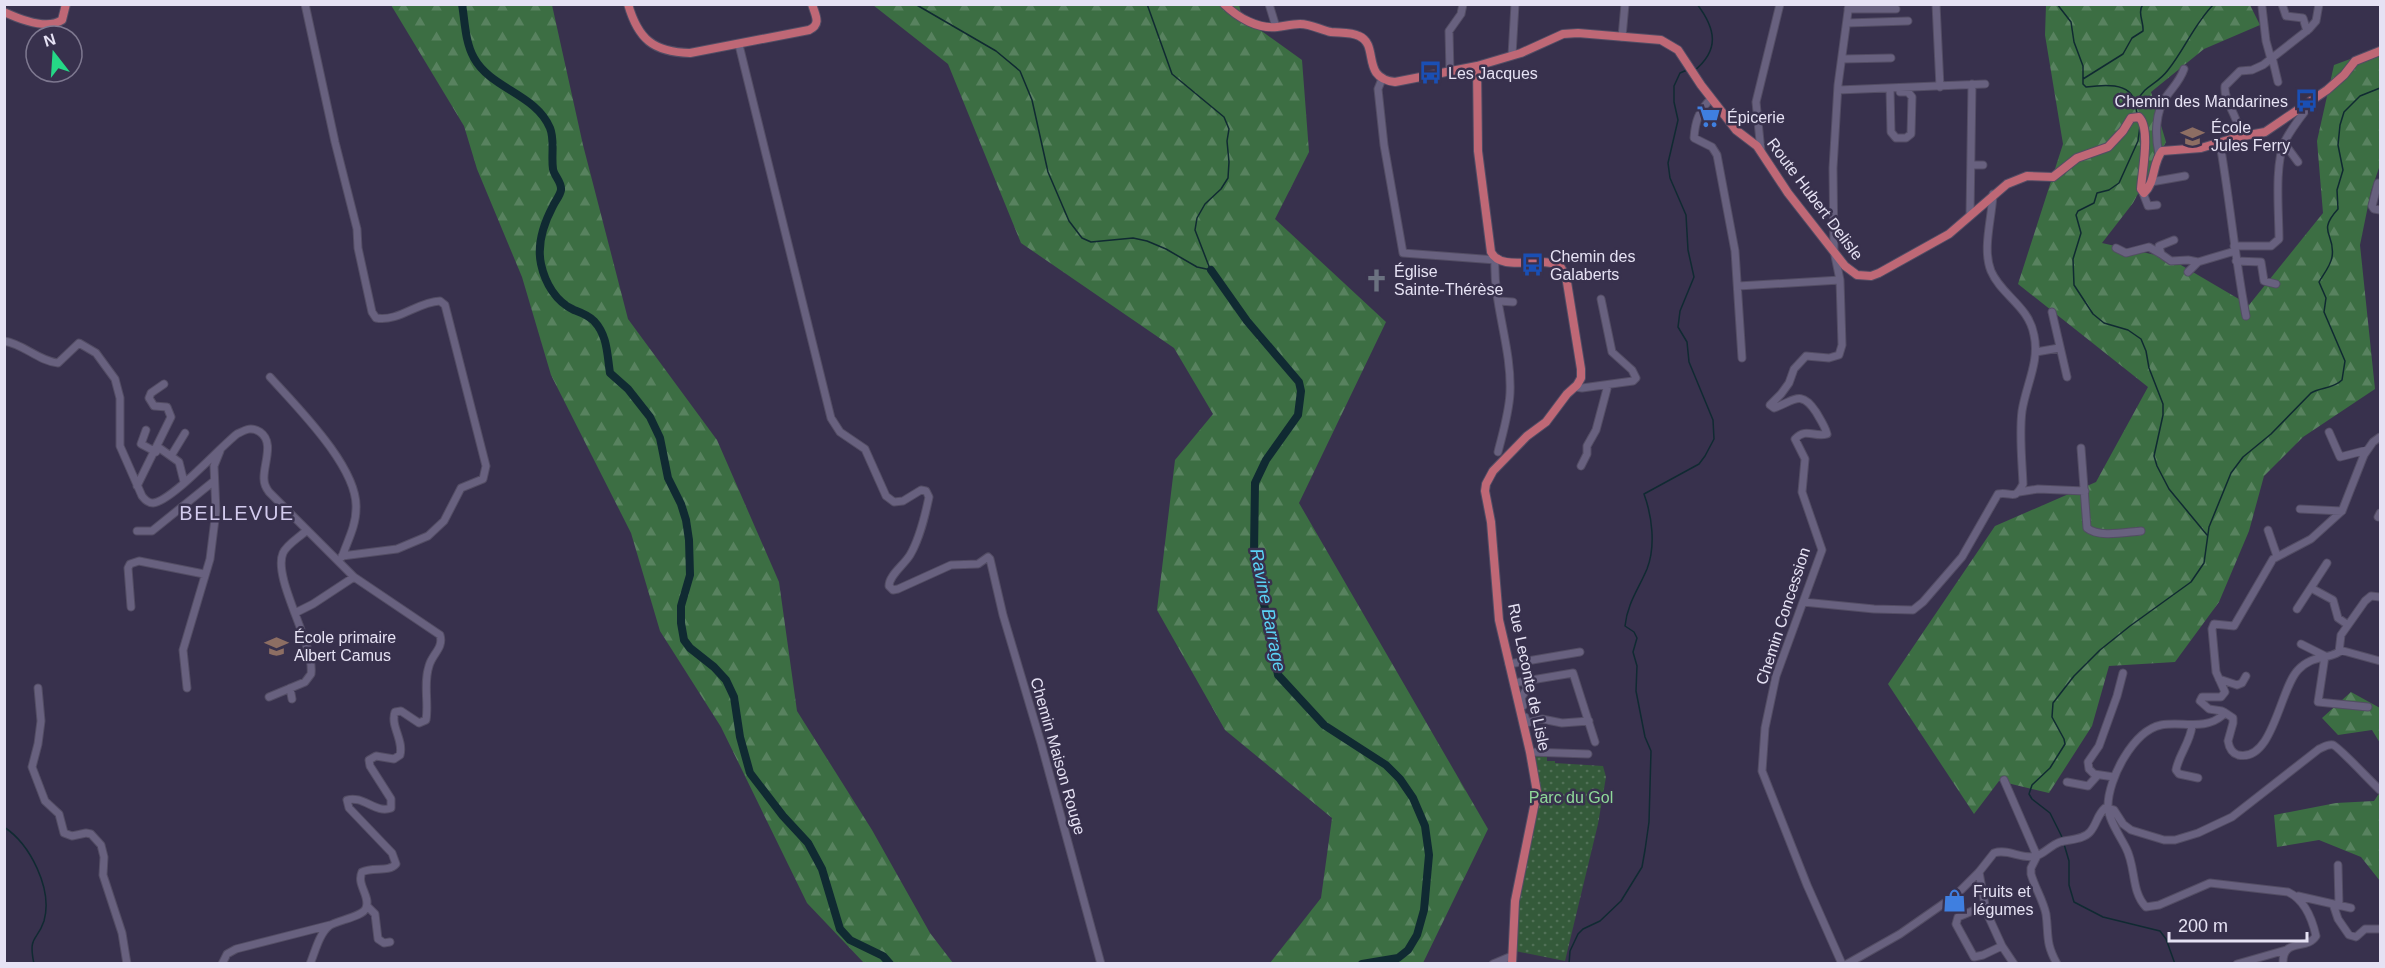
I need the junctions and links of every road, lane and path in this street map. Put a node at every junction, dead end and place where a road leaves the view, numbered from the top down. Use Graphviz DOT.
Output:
graph roads {
  1 [pos="66,4"];
  2 [pos="305,4"];
  3 [pos="628,4"];
  4 [pos="812,4"];
  5 [pos="1224,4"];
  6 [pos="1269,4"];
  7 [pos="1463,4"];
  8 [pos="1515,4"];
  9 [pos="1625,4"];
  10 [pos="1780,4"];
  11 [pos="1936,4"];
  12 [pos="2282,4"];
  13 [pos="2319,4"];
  14 [pos="1849,7"];
  15 [pos="2262,7"];
  16 [pos="1896,9"];
  17 [pos="4,12"];
  18 [pos="1908,21"];
  19 [pos="1847,23"];
  20 [pos="1276,27"];
  21 [pos="2307,31"];
  22 [pos="1622,37"];
  23 [pos="739,45"];
  24 [pos="2380,51"];
  25 [pos="1512,55"];
  26 [pos="1891,58"];
  27 [pos="2271,58"];
  28 [pos="1842,59"];
  29 [pos="1477,66"];
  30 [pos="2184,69"];
  31 [pos="1450,73"];
  32 [pos="1382,79"];
  33 [pos="2278,82"];
  34 [pos="1972,84"];
  35 [pos="1985,84"];
  36 [pos="1940,87"];
  37 [pos="1838,90"];
  38 [pos="1890,90"];
  39 [pos="1711,99"];
  40 [pos="2313,100"];
  41 [pos="2238,137"];
  42 [pos="2284,143"];
  43 [pos="2220,144"];
  44 [pos="1761,151"];
  45 [pos="2159,154"];
  46 [pos="2298,162"];
  47 [pos="1971,165"];
  48 [pos="1983,165"];
  49 [pos="2185,176"];
  50 [pos="2151,182"];
  51 [pos="2378,183"];
  52 [pos="2143,193"];
  53 [pos="1993,194"];
  54 [pos="2157,205"];
  55 [pos="2380,210"];
  56 [pos="1970,216"];
  57 [pos="2174,240"];
  58 [pos="2116,248"];
  59 [pos="2235,248"];
  60 [pos="1834,252"];
  61 [pos="2161,254"];
  62 [pos="1496,260"];
  63 [pos="2236,261"];
  64 [pos="2198,262"];
  65 [pos="2188,272"];
  66 [pos="1840,280"];
  67 [pos="2276,284"];
  68 [pos="1738,286"];
  69 [pos="1601,298"];
  70 [pos="1499,301"];
  71 [pos="1513,302"];
  72 [pos="2052,312"];
  73 [pos="2246,316"];
  74 [pos="4,341"];
  75 [pos="2059,348"];
  76 [pos="2036,352"];
  77 [pos="1742,358"];
  78 [pos="270,377"];
  79 [pos="2067,377"];
  80 [pos="164,384"];
  81 [pos="1608,385"];
  82 [pos="1575,387"];
  83 [pos="146,430"];
  84 [pos="2329,432"];
  85 [pos="185,433"];
  86 [pos="2380,437"];
  87 [pos="222,446"];
  88 [pos="2081,448"];
  89 [pos="157,450"];
  90 [pos="2367,450"];
  91 [pos="1498,452"];
  92 [pos="171,456"];
  93 [pos="1581,466"];
  94 [pos="214,481"];
  95 [pos="184,482"];
  96 [pos="137,486"];
  97 [pos="2085,491"];
  98 [pos="2019,492"];
  99 [pos="2300,509"];
  100 [pos="2342,511"];
  101 [pos="2268,530"];
  102 [pos="138,531"];
  103 [pos="307,531"];
  104 [pos="2141,531"];
  105 [pos="2277,556"];
  106 [pos="341,559"];
  107 [pos="2327,563"];
  108 [pos="204,574"];
  109 [pos="354,577"];
  110 [pos="2311,588"];
  111 [pos="2380,597"];
  112 [pos="1803,602"];
  113 [pos="131,607"];
  114 [pos="2297,609"];
  115 [pos="295,613"];
  116 [pos="2348,625"];
  117 [pos="2301,645"];
  118 [pos="2340,650"];
  119 [pos="1580,652"];
  120 [pos="2325,656"];
  121 [pos="2380,661"];
  122 [pos="1509,664"];
  123 [pos="2122,673"];
  124 [pos="2246,676"];
  125 [pos="2217,677"];
  126 [pos="1525,681"];
  127 [pos="1514,683"];
  128 [pos="38,688"];
  129 [pos="187,688"];
  130 [pos="290,688"];
  131 [pos="269,697"];
  132 [pos="292,699"];
  133 [pos="2368,707"];
  134 [pos="2224,712"];
  135 [pos="1589,721"];
  136 [pos="2192,726"];
  137 [pos="1595,742"];
  138 [pos="1530,752"];
  139 [pos="1588,754"];
  140 [pos="2097,776"];
  141 [pos="2114,777"];
  142 [pos="2198,778"];
  143 [pos="2004,780"];
  144 [pos="2067,782"];
  145 [pos="2380,790"];
  146 [pos="2108,808"];
  147 [pos="2037,856"];
  148 [pos="2338,865"];
  149 [pos="1979,872"];
  150 [pos="2297,896"];
  151 [pos="2336,905"];
  152 [pos="367,906"];
  153 [pos="1984,906"];
  154 [pos="2351,908"];
  155 [pos="333,924"];
  156 [pos="2380,929"];
  157 [pos="390,942"];
  158 [pos="2002,946"];
  159 [pos="2286,950"];
  160 [pos="1512,960"];
  161 [pos="127,963"];
  162 [pos="222,963"];
  163 [pos="310,963"];
  164 [pos="1101,963"];
  165 [pos="1492,963"];
  166 [pos="1842,963"];
  167 [pos="1847,963"];
  168 [pos="2014,963"];
  169 [pos="2057,963"];
  170 [pos="2237,963"];
  171 [pos="2283,963"];
  1 -- 17 [label="main road"];
  2 -- 106 [label="street"];
  3 -- 23 [label="main road"];
  4 -- 23 [label="main road"];
  5 -- 20 [label="main road"];
  6 -- 20 [label="street"];
  7 -- 31 [label="street"];
  8 -- 25 [label="street"];
  9 -- 22 [label="street"];
  10 -- 44 [label="street"];
  11 -- 36 [label="street"];
  12 -- 21 [label="street"];
  13 -- 21 [label="street"];
  14 -- 16 [label="street"];
  14 -- 19 [label="street, Chemin Concession"];
  15 -- 27 [label="street"];
  18 -- 19 [label="street"];
  19 -- 28 [label="street, Chemin Concession"];
  20 -- 32 [label="main road"];
  21 -- 27 [label="street"];
  22 -- 25 [label="main road"];
  22 -- 39 [label="main road, Route Hubert Delisle"];
  23 -- 164 [label="street, Chemin Maison Rouge"];
  24 -- 40 [label="main road"];
  25 -- 29 [label="main road"];
  26 -- 28 [label="street"];
  27 -- 33 [label="street"];
  27 -- 41 [label="street"];
  28 -- 37 [label="street, Chemin Concession"];
  29 -- 31 [label="main road"];
  29 -- 62 [label="main road"];
  30 -- 45 [label="street"];
  31 -- 32 [label="main road"];
  32 -- 62 [label="street"];
  34 -- 35 [label="street"];
  34 -- 36 [label="street"];
  34 -- 47 [label="street"];
  36 -- 38 [label="street"];
  37 -- 38 [label="street"];
  37 -- 60 [label="street, Chemin Concession"];
  38 -- 38 [label="street"];
  39 -- 44 [label="main road, Route Hubert Delisle"];
  39 -- 68 [label="street"];
  40 -- 41 [label="main road"];
  40 -- 42 [label="street"];
  41 -- 43 [label="main road"];
  42 -- 46 [label="street"];
  42 -- 59 [label="street"];
  43 -- 45 [label="main road"];
  43 -- 59 [label="street"];
  44 -- 60 [label="main road, Route Hubert Delisle"];
  45 -- 50 [label="main road"];
  47 -- 48 [label="street"];
  47 -- 56 [label="street"];
  49 -- 50 [label="street"];
  50 -- 52 [label="main road"];
  51 -- 55 [label="street"];
  52 -- 53 [label="main road, Route Hubert Delisle"];
  52 -- 54 [label="street"];
  53 -- 56 [label="main road, Route Hubert Delisle"];
  53 -- 76 [label="street"];
  56 -- 60 [label="main road, Route Hubert Delisle"];
  57 -- 61 [label="street"];
  58 -- 61 [label="street"];
  59 -- 63 [label="street"];
  59 -- 64 [label="street"];
  60 -- 66 [label="street, Chemin Concession"];
  61 -- 64 [label="street"];
  62 -- 70 [label="street"];
  62 -- 82 [label="main road"];
  63 -- 67 [label="street"];
  63 -- 73 [label="street"];
  64 -- 65 [label="street"];
  66 -- 68 [label="street"];
  66 -- 112 [label="street, Chemin Concession"];
  68 -- 77 [label="street"];
  69 -- 81 [label="street"];
  70 -- 71 [label="street"];
  70 -- 91 [label="street"];
  72 -- 75 [label="street"];
  74 -- 96 [label="street"];
  75 -- 76 [label="street"];
  75 -- 79 [label="street"];
  76 -- 98 [label="street"];
  78 -- 106 [label="street"];
  80 -- 89 [label="street"];
  81 -- 82 [label="street"];
  81 -- 93 [label="street"];
  82 -- 122 [label="main road, Rue Leconte de Lisle"];
  83 -- 89 [label="street"];
  84 -- 90 [label="street"];
  85 -- 92 [label="street"];
  86 -- 90 [label="street"];
  87 -- 94 [label="street"];
  87 -- 95 [label="street"];
  87 -- 103 [label="street"];
  88 -- 97 [label="street"];
  89 -- 92 [label="street"];
  89 -- 96 [label="street"];
  90 -- 100 [label="street"];
  92 -- 95 [label="street"];
  94 -- 102 [label="street"];
  94 -- 108 [label="street"];
  95 -- 96 [label="street"];
  97 -- 98 [label="street"];
  97 -- 104 [label="street"];
  98 -- 112 [label="street"];
  99 -- 100 [label="street"];
  100 -- 105 [label="street"];
  101 -- 105 [label="street"];
  103 -- 106 [label="street"];
  103 -- 115 [label="street"];
  105 -- 125 [label="street"];
  106 -- 109 [label="street"];
  107 -- 110 [label="street"];
  108 -- 113 [label="street"];
  108 -- 129 [label="street"];
  109 -- 115 [label="street"];
  109 -- 152 [label="street"];
  110 -- 114 [label="street"];
  110 -- 116 [label="street"];
  111 -- 116 [label="street"];
  112 -- 166 [label="street, Chemin Concession"];
  115 -- 130 [label="street"];
  116 -- 118 [label="street"];
  117 -- 120 [label="street"];
  118 -- 120 [label="street"];
  118 -- 121 [label="street"];
  119 -- 122 [label="street"];
  120 -- 133 [label="street"];
  120 -- 134 [label="street"];
  122 -- 127 [label="main road, Rue Leconte de Lisle"];
  123 -- 140 [label="street"];
  124 -- 125 [label="street"];
  125 -- 134 [label="street"];
  126 -- 127 [label="street"];
  126 -- 135 [label="street"];
  126 -- 135 [label="street"];
  127 -- 138 [label="main road, Rue Leconte de Lisle"];
  128 -- 161 [label="street"];
  130 -- 131 [label="street"];
  130 -- 132 [label="street"];
  134 -- 136 [label="street"];
  135 -- 137 [label="street"];
  136 -- 141 [label="street"];
  136 -- 142 [label="street"];
  138 -- 139 [label="street"];
  138 -- 160 [label="main road, Rue Leconte de Lisle"];
  140 -- 141 [label="street"];
  140 -- 144 [label="street"];
  141 -- 146 [label="street"];
  143 -- 147 [label="street"];
  145 -- 146 [label="street"];
  146 -- 147 [label="street"];
  146 -- 150 [label="street"];
  147 -- 149 [label="street"];
  147 -- 169 [label="street"];
  148 -- 151 [label="street"];
  149 -- 153 [label="street"];
  149 -- 167 [label="street"];
  150 -- 151 [label="street"];
  150 -- 159 [label="street"];
  151 -- 154 [label="street"];
  151 -- 156 [label="street"];
  152 -- 155 [label="street"];
  152 -- 157 [label="street"];
  153 -- 158 [label="street"];
  153 -- 158 [label="street"];
  155 -- 162 [label="street"];
  155 -- 163 [label="street"];
  158 -- 168 [label="street"];
  159 -- 170 [label="street"];
  159 -- 171 [label="street"];
  160 -- 165 [label="street"];
}
